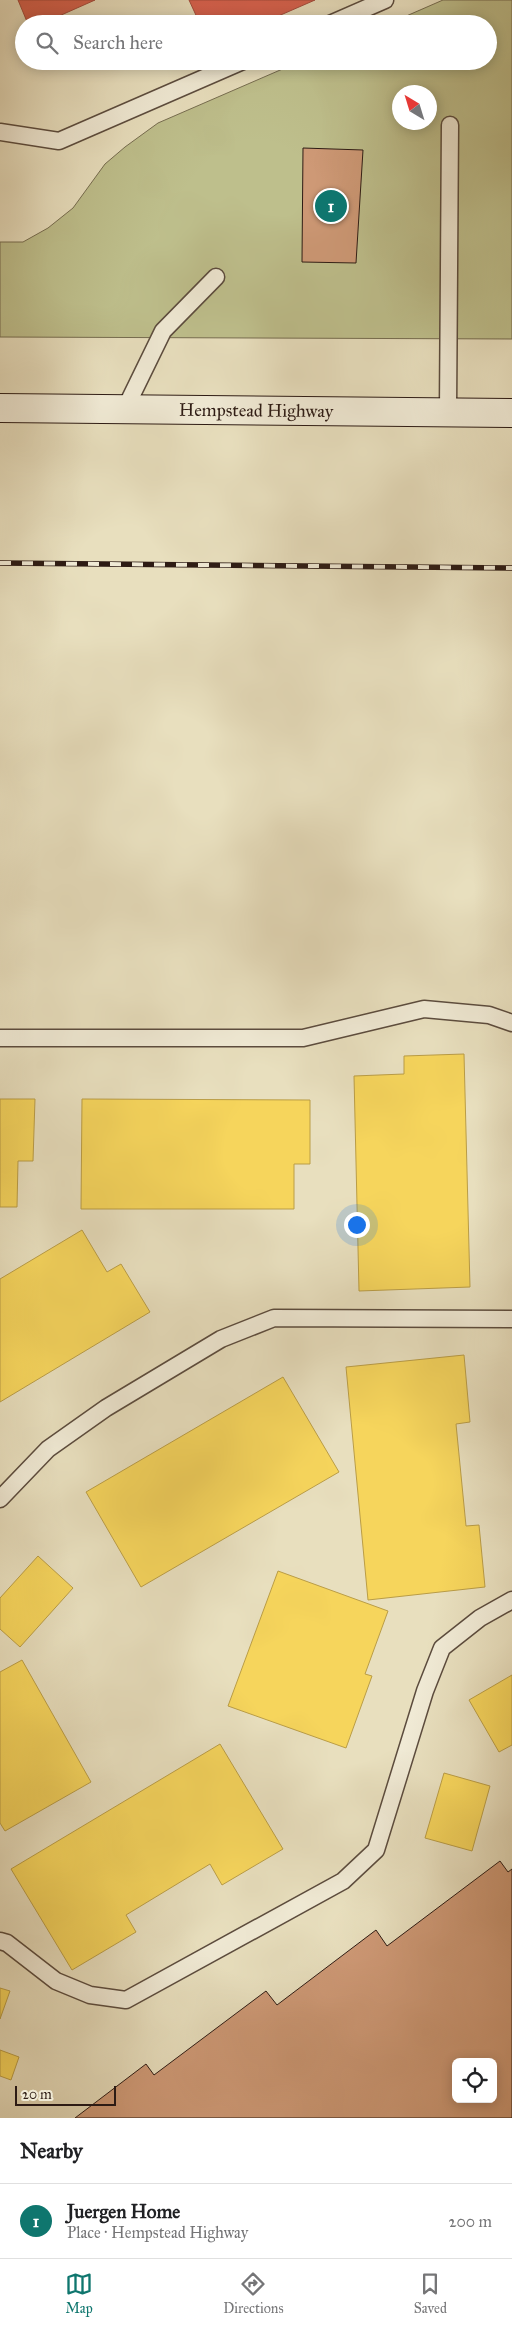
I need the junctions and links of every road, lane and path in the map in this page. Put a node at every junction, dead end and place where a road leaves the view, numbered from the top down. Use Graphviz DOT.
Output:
graph roads {
  1 [pos="385,0"];
  2 [pos="351,15"];
  3 [pos="223,70"];
  4 [pos="450,125"];
  5 [pos="0,132"];
  6 [pos="216,277"];
  7 [pos="0,408"];
  8 [pos="125,409"];
  9 [pos="448,412"];
  10 [pos="512,413"];
  11 [pos="512,1023"];
  12 [pos="0,1038"];
  13 [pos="512,1319"];
  14 [pos="0,1500"];
  15 [pos="512,1600"];
  16 [pos="0,1941"];
  1 -- 2 [label="lane"];
  3 -- 5 [label="lane"];
  4 -- 9 [label="lane"];
  6 -- 8 [label="lane"];
  7 -- 8 [label="street, Hempstead Highway"];
  8 -- 9 [label="street, Hempstead Highway"];
  9 -- 10 [label="street, Hempstead Highway"];
  11 -- 12 [label="lane"];
  13 -- 14 [label="lane"];
  15 -- 16 [label="lane"];
}
